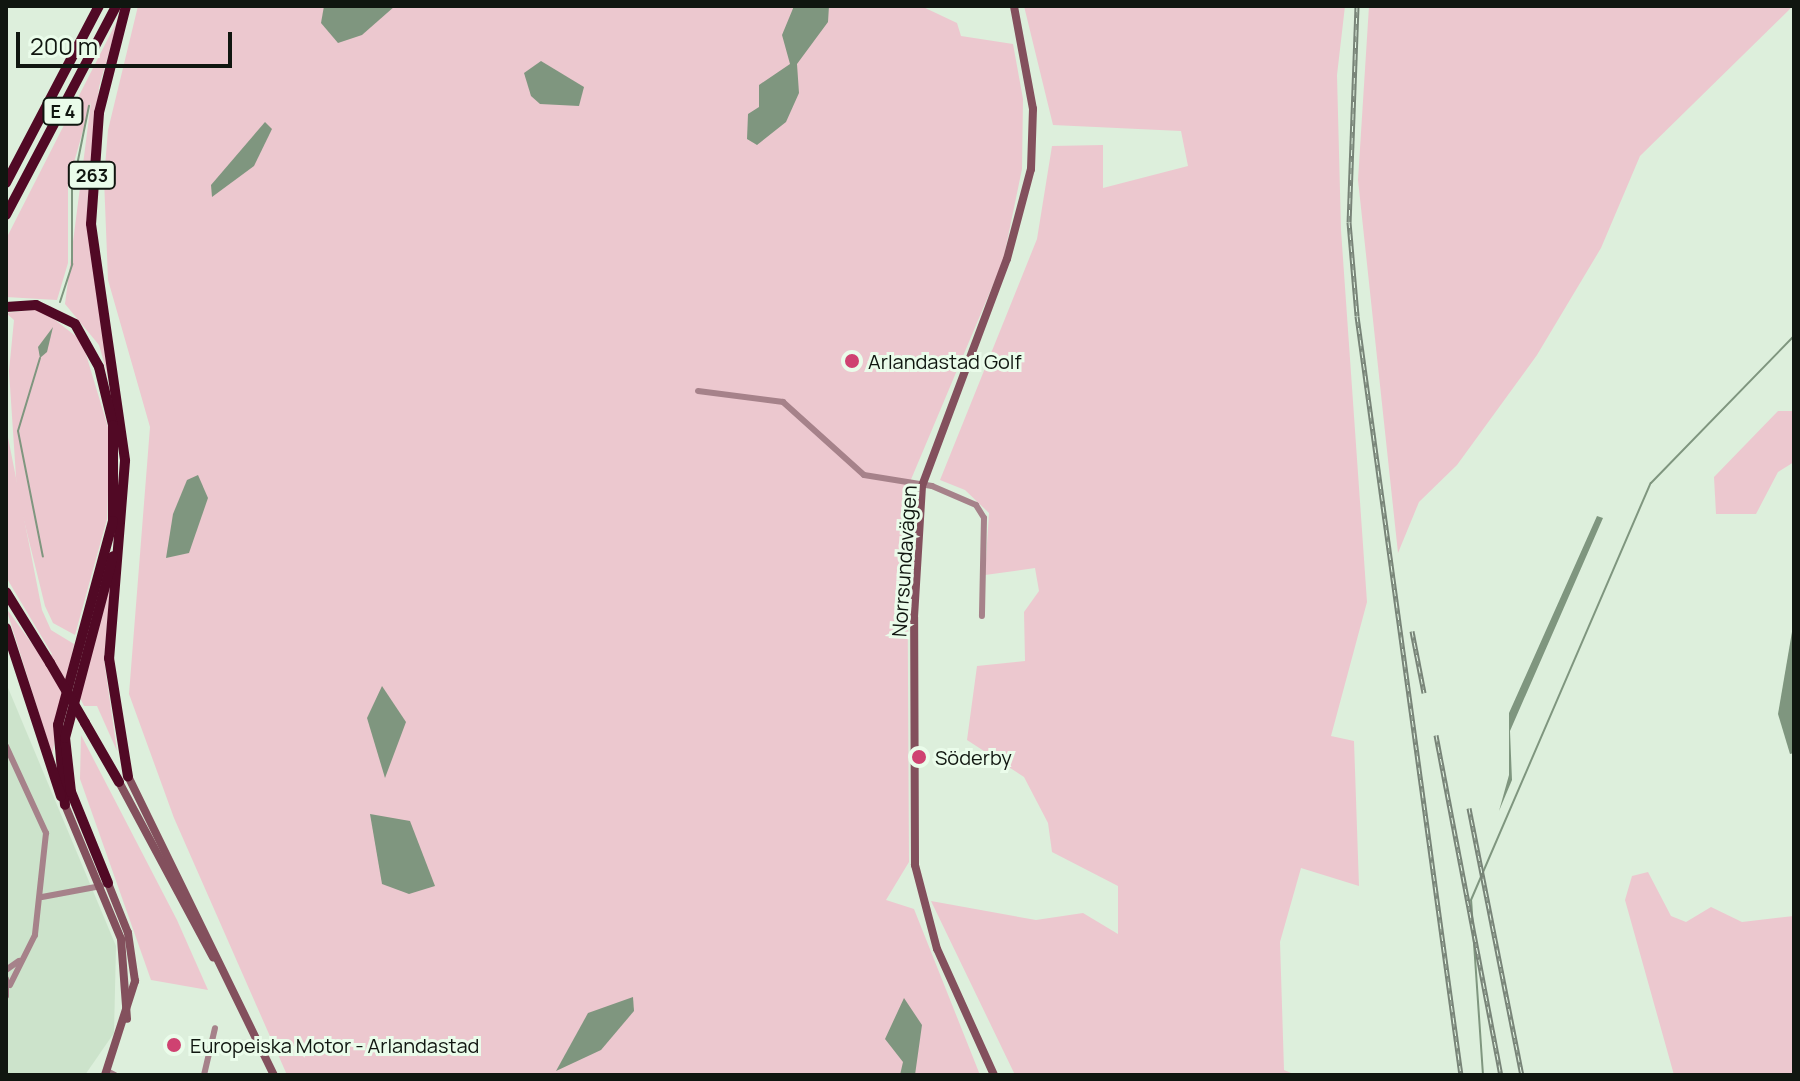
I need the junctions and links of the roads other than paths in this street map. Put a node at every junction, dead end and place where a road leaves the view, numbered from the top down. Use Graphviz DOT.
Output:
graph roads {
  1 [pos="99,6"];
  2 [pos="116,6"];
  3 [pos="126,6"];
  4 [pos="1014,6"];
  5 [pos="6,183"];
  6 [pos="6,215"];
  7 [pos="6,307"];
  8 [pos="698,391"];
  9 [pos="922,486"];
  10 [pos="122,518"];
  11 [pos="6,592"];
  12 [pos="982,616"];
  13 [pos="6,628"];
  14 [pos="6,746"];
  15 [pos="124,779"];
  16 [pos="65,805"];
  17 [pos="104,885"];
  18 [pos="42,897"];
  19 [pos="21,959"];
  20 [pos="6,970"];
  21 [pos="8,982"];
  22 [pos="6,997"];
  23 [pos="215,1028"];
  24 [pos="109,1074"];
  25 [pos="204,1075"];
  26 [pos="274,1075"];
  27 [pos="994,1075"];
  1 -- 5 [label="highway, E 4"];
  2 -- 6 [label="highway, E 4"];
  3 -- 10 [label="highway, 263"];
  4 -- 9 [label="street, Norrsundavägen"];
  7 -- 16 [label="highway"];
  8 -- 9 [label="street"];
  9 -- 12 [label="street"];
  9 -- 27 [label="street, Norrsundavägen"];
  10 -- 15 [label="highway, 263"];
  10 -- 17 [label="highway"];
  11 -- 15 [label="highway, 263, bridge"];
  13 -- 16 [label="highway"];
  14 -- 18 [label="street"];
  15 -- 26 [label="street, 263"];
  16 -- 17 [label="street"];
  17 -- 18 [label="street"];
  17 -- 24 [label="street"];
  18 -- 19 [label="street"];
  19 -- 20 [label="street"];
  19 -- 21 [label="street"];
  21 -- 22 [label="street"];
  23 -- 25 [label="street"];
}
